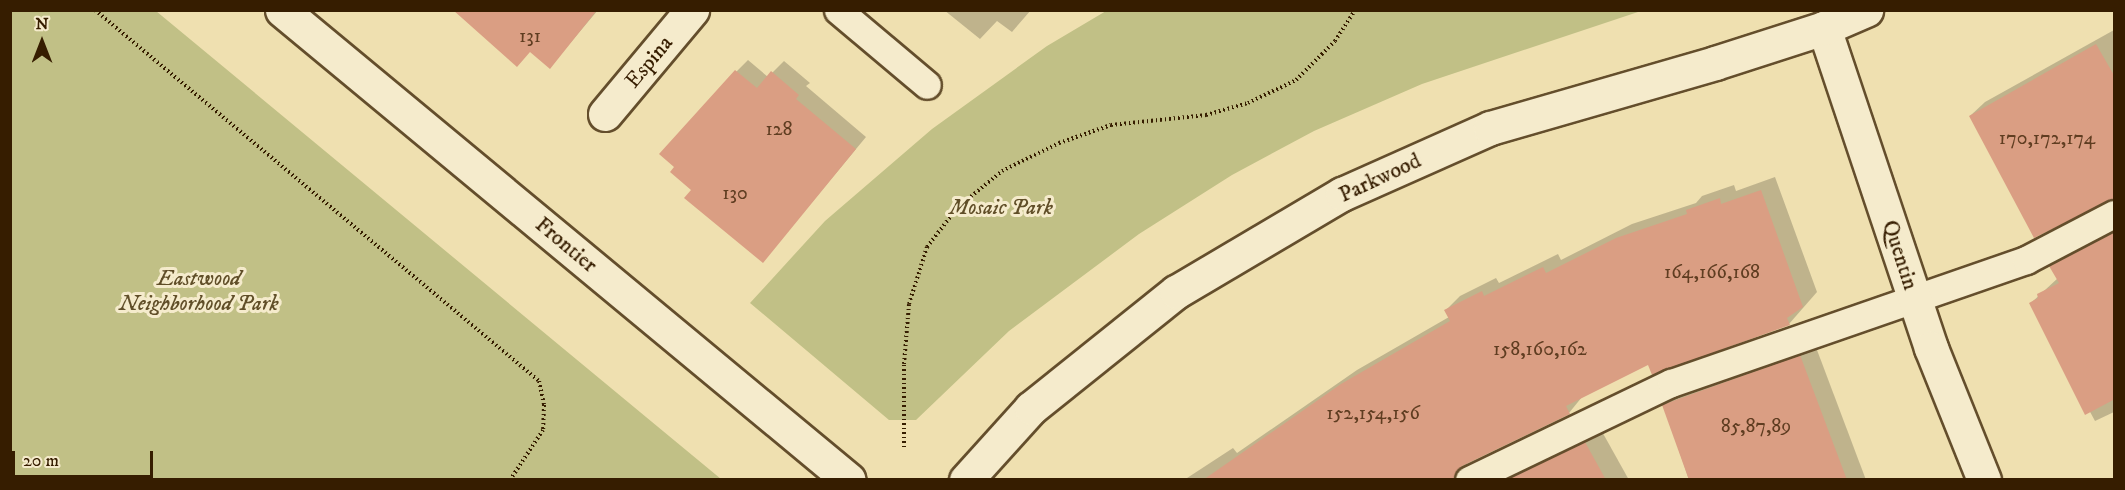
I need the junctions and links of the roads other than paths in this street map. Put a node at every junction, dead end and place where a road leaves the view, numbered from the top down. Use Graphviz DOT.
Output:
graph roads {
  1 [pos="282,10"];
  2 [pos="692,10"];
  3 [pos="838,10"];
  4 [pos="1866,10"];
  5 [pos="1824,28"];
  6 [pos="927,85"];
  7 [pos="605,114"];
  8 [pos="2115,214"];
  9 [pos="1916,301"];
  10 [pos="849,480"];
  11 [pos="966,480"];
  12 [pos="1469,480"];
  13 [pos="1984,480"];
  1 -- 10 [label="street, Frontier"];
  2 -- 7 [label="street, Espina"];
  3 -- 6 [label="lane"];
  4 -- 5 [label="street, Parkwood"];
  5 -- 9 [label="street, Quentin"];
  5 -- 11 [label="street, Parkwood"];
  8 -- 9 [label="lane"];
  9 -- 12 [label="lane"];
  9 -- 13 [label="street, Quentin"];
}
